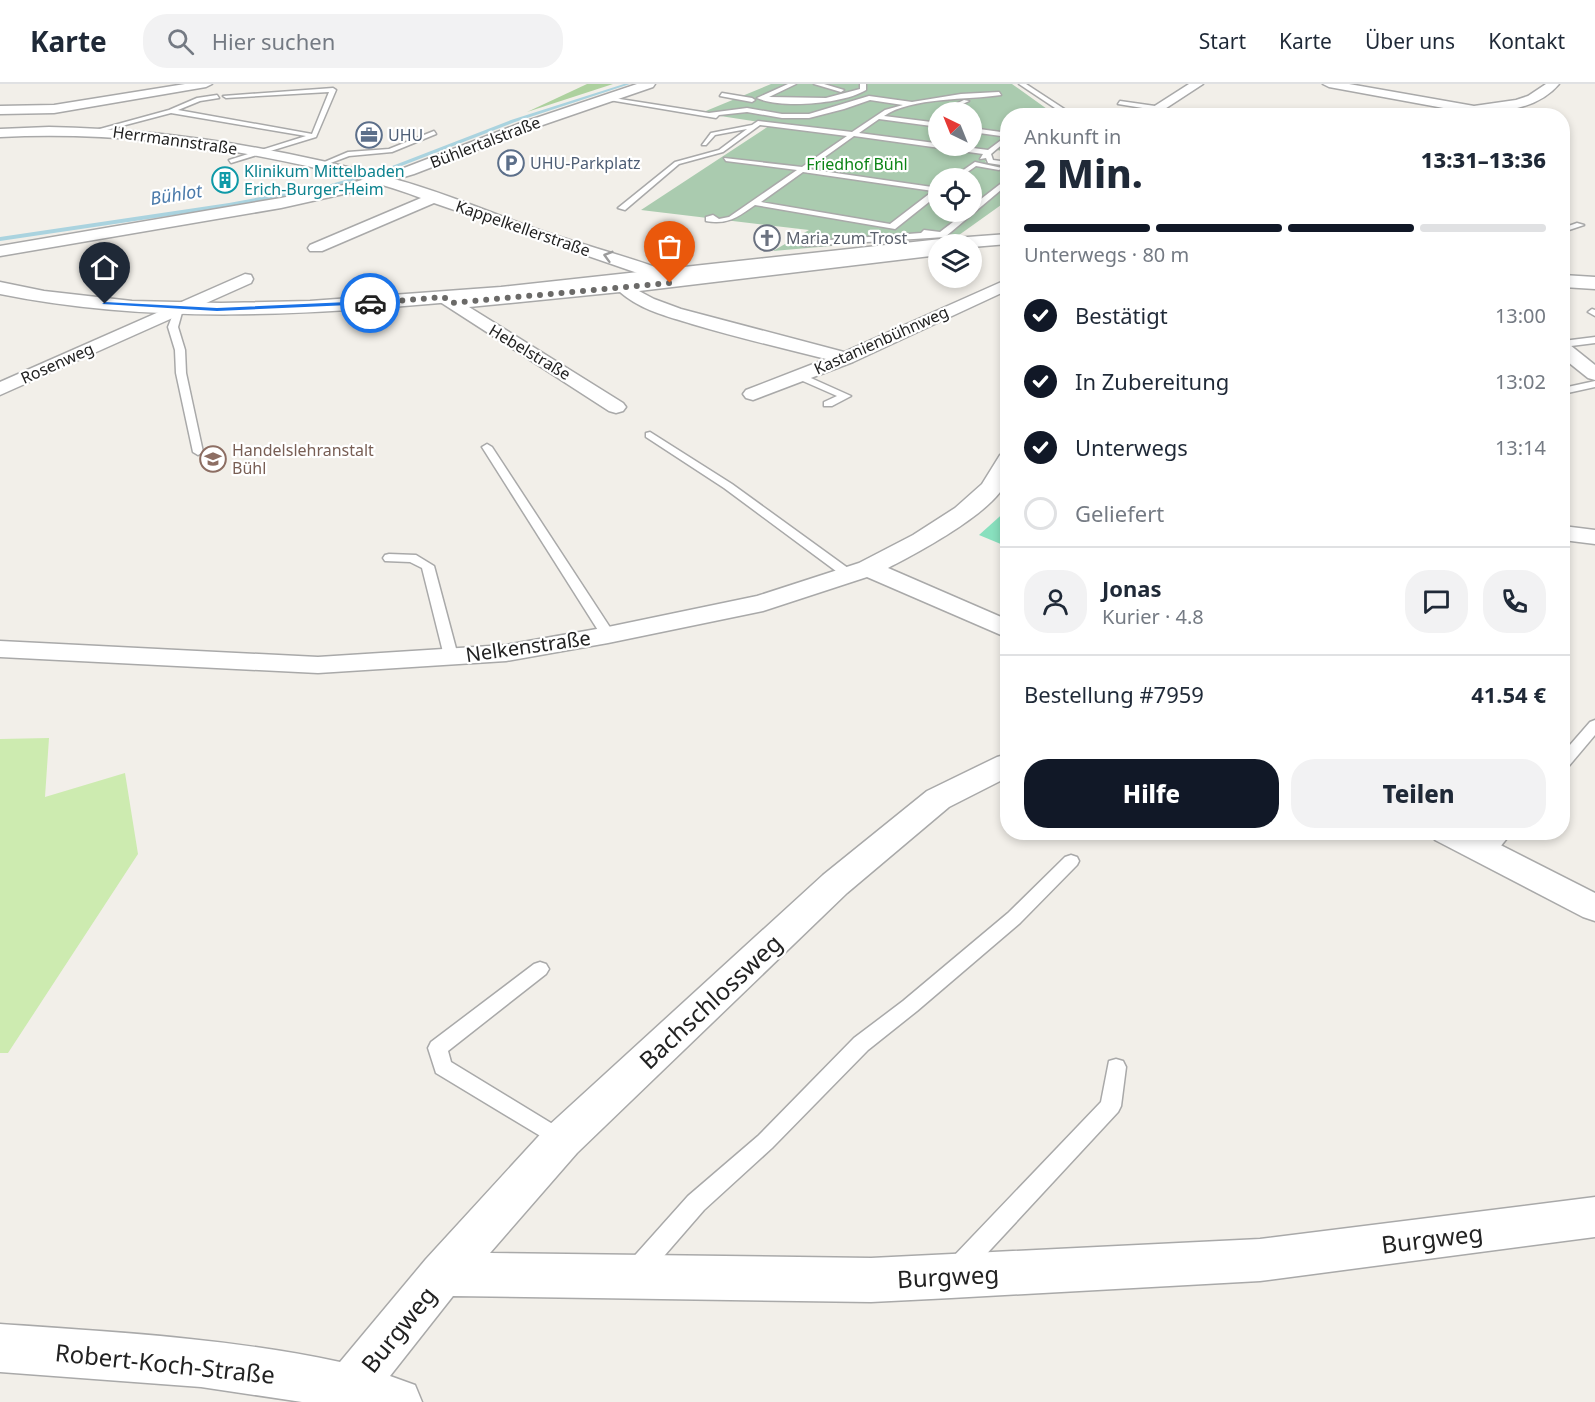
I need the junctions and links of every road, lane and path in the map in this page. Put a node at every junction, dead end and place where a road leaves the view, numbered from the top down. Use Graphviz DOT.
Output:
graph roads {
  1 [pos="206,84"];
  2 [pos="649,84"];
  3 [pos="794,84"];
  4 [pos="817,84"];
  5 [pos="1022,84"];
  6 [pos="1197,84"];
  7 [pos="1329,84"];
  8 [pos="1553,84"];
  9 [pos="863,87"];
  10 [pos="841,94"];
  11 [pos="999,94"];
  12 [pos="722,95"];
  13 [pos="226,96"];
  14 [pos="961,96"];
  15 [pos="218,97"];
  16 [pos="609,98"];
  17 [pos="760,98"];
  18 [pos="869,98"];
  19 [pos="752,100"];
  20 [pos="963,102"];
  21 [pos="1120,103"];
  22 [pos="912,104"];
  23 [pos="1060,108"];
  24 [pos="1155,108"];
  25 [pos="1465,108"];
  26 [pos="1477,108"];
  27 [pos="54,109"];
  28 [pos="0,110"];
  29 [pos="747,110"];
  30 [pos="171,111"];
  31 [pos="887,111"];
  32 [pos="928,114"];
  33 [pos="708,115"];
  34 [pos="878,117"];
  35 [pos="928,120"];
  36 [pos="0,122"];
  37 [pos="923,123"];
  38 [pos="757,124"];
  39 [pos="928,124"];
  40 [pos="99,130"];
  41 [pos="982,131"];
  42 [pos="0,133"];
  43 [pos="434,133"];
  44 [pos="855,134"];
  45 [pos="1000,134"];
  46 [pos="314,136"];
  47 [pos="1000,143"];
  48 [pos="704,144"];
  49 [pos="928,144"];
  50 [pos="982,151"];
  51 [pos="987,152"];
  52 [pos="260,153"];
  53 [pos="726,159"];
  54 [pos="231,162"];
  55 [pos="1000,163"];
  56 [pos="975,164"];
  57 [pos="318,166"];
  58 [pos="969,168"];
  59 [pos="1000,168"];
  60 [pos="802,170"];
  61 [pos="377,179"];
  62 [pos="1000,187"];
  63 [pos="928,188"];
  64 [pos="434,198"];
  65 [pos="928,199"];
  66 [pos="982,202"];
  67 [pos="753,203"];
  68 [pos="622,208"];
  69 [pos="713,217"];
  70 [pos="958,222"];
  71 [pos="1580,225"];
  72 [pos="892,227"];
  73 [pos="1570,228"];
  74 [pos="943,234"];
  75 [pos="928,240"];
  76 [pos="1000,240"];
  77 [pos="982,242"];
  78 [pos="928,243"];
  79 [pos="804,244"];
  80 [pos="928,244"];
  81 [pos="928,245"];
  82 [pos="316,248"];
  83 [pos="0,251"];
  84 [pos="663,276"];
  85 [pos="244,279"];
  86 [pos="1570,281"];
  87 [pos="1595,283"];
  88 [pos="0,288"];
  89 [pos="625,288"];
  90 [pos="1000,288"];
  91 [pos="447,300"];
  92 [pos="179,309"];
  93 [pos="1595,340"];
  94 [pos="1570,343"];
  95 [pos="1570,354"];
  96 [pos="846,358"];
  97 [pos="1595,374"];
  98 [pos="799,376"];
  99 [pos="1595,384"];
  100 [pos="0,389"];
  101 [pos="1570,389"];
  102 [pos="753,394"];
  103 [pos="828,404"];
  104 [pos="616,407"];
  105 [pos="650,435"];
  106 [pos="487,447"];
  107 [pos="198,452"];
  108 [pos="1000,472"];
  109 [pos="1570,534"];
  110 [pos="1595,537"];
  111 [pos="390,558"];
  112 [pos="858,571"];
  113 [pos="1000,627"];
  114 [pos="608,635"];
  115 [pos="0,649"];
  116 [pos="452,656"];
  117 [pos="1595,725"];
  118 [pos="1570,755"];
  119 [pos="1000,768"];
  120 [pos="1495,843"];
  121 [pos="1071,861"];
  122 [pos="1595,908"];
  123 [pos="540,969"];
  124 [pos="1116,1067"];
  125 [pos="562,1140"];
  126 [pos="1591,1225"];
  127 [pos="442,1274"];
  128 [pos="951,1276"];
  129 [pos="631,1277"];
  130 [pos="0,1348"];
  131 [pos="351,1387"];
  132 [pos="398,1402"];
  1 -- 27 [label="street"];
  2 -- 16 [label="street, Bühlertalstraße"];
  3 -- 17 [label="lane"];
  4 -- 10 [label="lane"];
  5 -- 23 [label="lane"];
  6 -- 24 [label="street"];
  7 -- 25 [label="street"];
  8 -- 26 [label="street"];
  9 -- 10 [label="lane"];
  9 -- 18 [label="lane"];
  10 -- 17 [label="lane"];
  10 -- 18 [label="lane"];
  11 -- 14 [label="lane"];
  12 -- 19 [label="lane"];
  13 -- 46 [label="lane"];
  14 -- 20 [label="lane"];
  14 -- 22 [label="lane"];
  15 -- 30 [label="lane"];
  16 -- 33 [label="lane"];
  16 -- 61 [label="street, Bühlertalstraße"];
  17 -- 19 [label="lane"];
  18 -- 22 [label="lane"];
  18 -- 29 [label="lane"];
  19 -- 29 [label="lane"];
  21 -- 24 [label="lane"];
  22 -- 31 [label="lane"];
  27 -- 28 [label="street"];
  27 -- 36 [label="street"];
  29 -- 33 [label="lane"];
  30 -- 40 [label="lane"];
  30 -- 46 [label="lane"];
  31 -- 32 [label="lane"];
  31 -- 34 [label="lane"];
  33 -- 38 [label="lane"];
  34 -- 37 [label="lane"];
  34 -- 44 [label="lane"];
  35 -- 37 [label="lane"];
  37 -- 39 [label="lane"];
  38 -- 44 [label="lane"];
  38 -- 48 [label="lane"];
  38 -- 68 [label="lane"];
  40 -- 42 [label="street, Herrmannstraße"];
  40 -- 52 [label="street, Herrmannstraße"];
  41 -- 45 [label="lane"];
  43 -- 57 [label="lane"];
  44 -- 49 [label="lane"];
  44 -- 60 [label="lane"];
  46 -- 52 [label="lane"];
  47 -- 51 [label="lane"];
  50 -- 51 [label="lane"];
  51 -- 55 [label="lane"];
  51 -- 56 [label="lane"];
  52 -- 54 [label="lane"];
  52 -- 57 [label="street, Herrmannstraße"];
  53 -- 60 [label="lane"];
  56 -- 58 [label="lane"];
  56 -- 59 [label="lane"];
  57 -- 61 [label="street, Herrmannstraße"];
  60 -- 63 [label="lane"];
  60 -- 67 [label="lane"];
  61 -- 64 [label="street, Kappelkellerstraße"];
  61 -- 83 [label="street, Bühlertalstraße"];
  62 -- 66 [label="lane"];
  64 -- 82 [label="street"];
  84 -- 64 [label="street, Kappelkellerstraße, one-way"];
  65 -- 72 [label="lane"];
  67 -- 69 [label="lane"];
  67 -- 72 [label="lane"];
  70 -- 74 [label="lane"];
  71 -- 73 [label="lane"];
  72 -- 75 [label="lane"];
  76 -- 77 [label="street"];
  78 -- 79 [label="lane"];
  80 -- 84 [label="street"];
  81 -- 89 [label="street"];
  84 -- 91 [label="street"];
  85 -- 92 [label="street, Rosenweg"];
  86 -- 87 [label="street"];
  88 -- 92 [label="street"];
  89 -- 91 [label="street"];
  89 -- 96 [label="street"];
  90 -- 96 [label="street, Kastanienbühnweg"];
  91 -- 92 [label="street"];
  91 -- 104 [label="street, Hebelstraße"];
  92 -- 100 [label="street, Rosenweg"];
  92 -- 107 [label="lane"];
  93 -- 94 [label="lane"];
  95 -- 97 [label="street"];
  96 -- 98 [label="street, Kastanienbühnweg"];
  98 -- 102 [label="street, Kastanienbühnweg"];
  98 -- 103 [label="lane"];
  99 -- 101 [label="lane"];
  105 -- 112 [label="lane"];
  106 -- 114 [label="lane"];
  108 -- 112 [label="street, Nelkenstraße"];
  109 -- 110 [label="street"];
  111 -- 116 [label="lane"];
  112 -- 113 [label="street"];
  112 -- 114 [label="street, Nelkenstraße"];
  114 -- 116 [label="street, Nelkenstraße"];
  115 -- 116 [label="street, Nelkenstraße"];
  117 -- 118 [label="lane"];
  119 -- 125 [label="street, Bachschlossweg"];
  120 -- 122 [label="street"];
  121 -- 129 [label="lane"];
  123 -- 125 [label="lane"];
  124 -- 128 [label="lane"];
  125 -- 127 [label="street, Bachschlossweg"];
  126 -- 128 [label="street, Burgweg"];
  127 -- 129 [label="street, Burgweg"];
  127 -- 131 [label="street, Burgweg"];
  128 -- 129 [label="street, Burgweg"];
  130 -- 131 [label="street, Robert-Koch-Straße"];
  131 -- 132 [label="street, Robert-Koch-Straße"];
}
